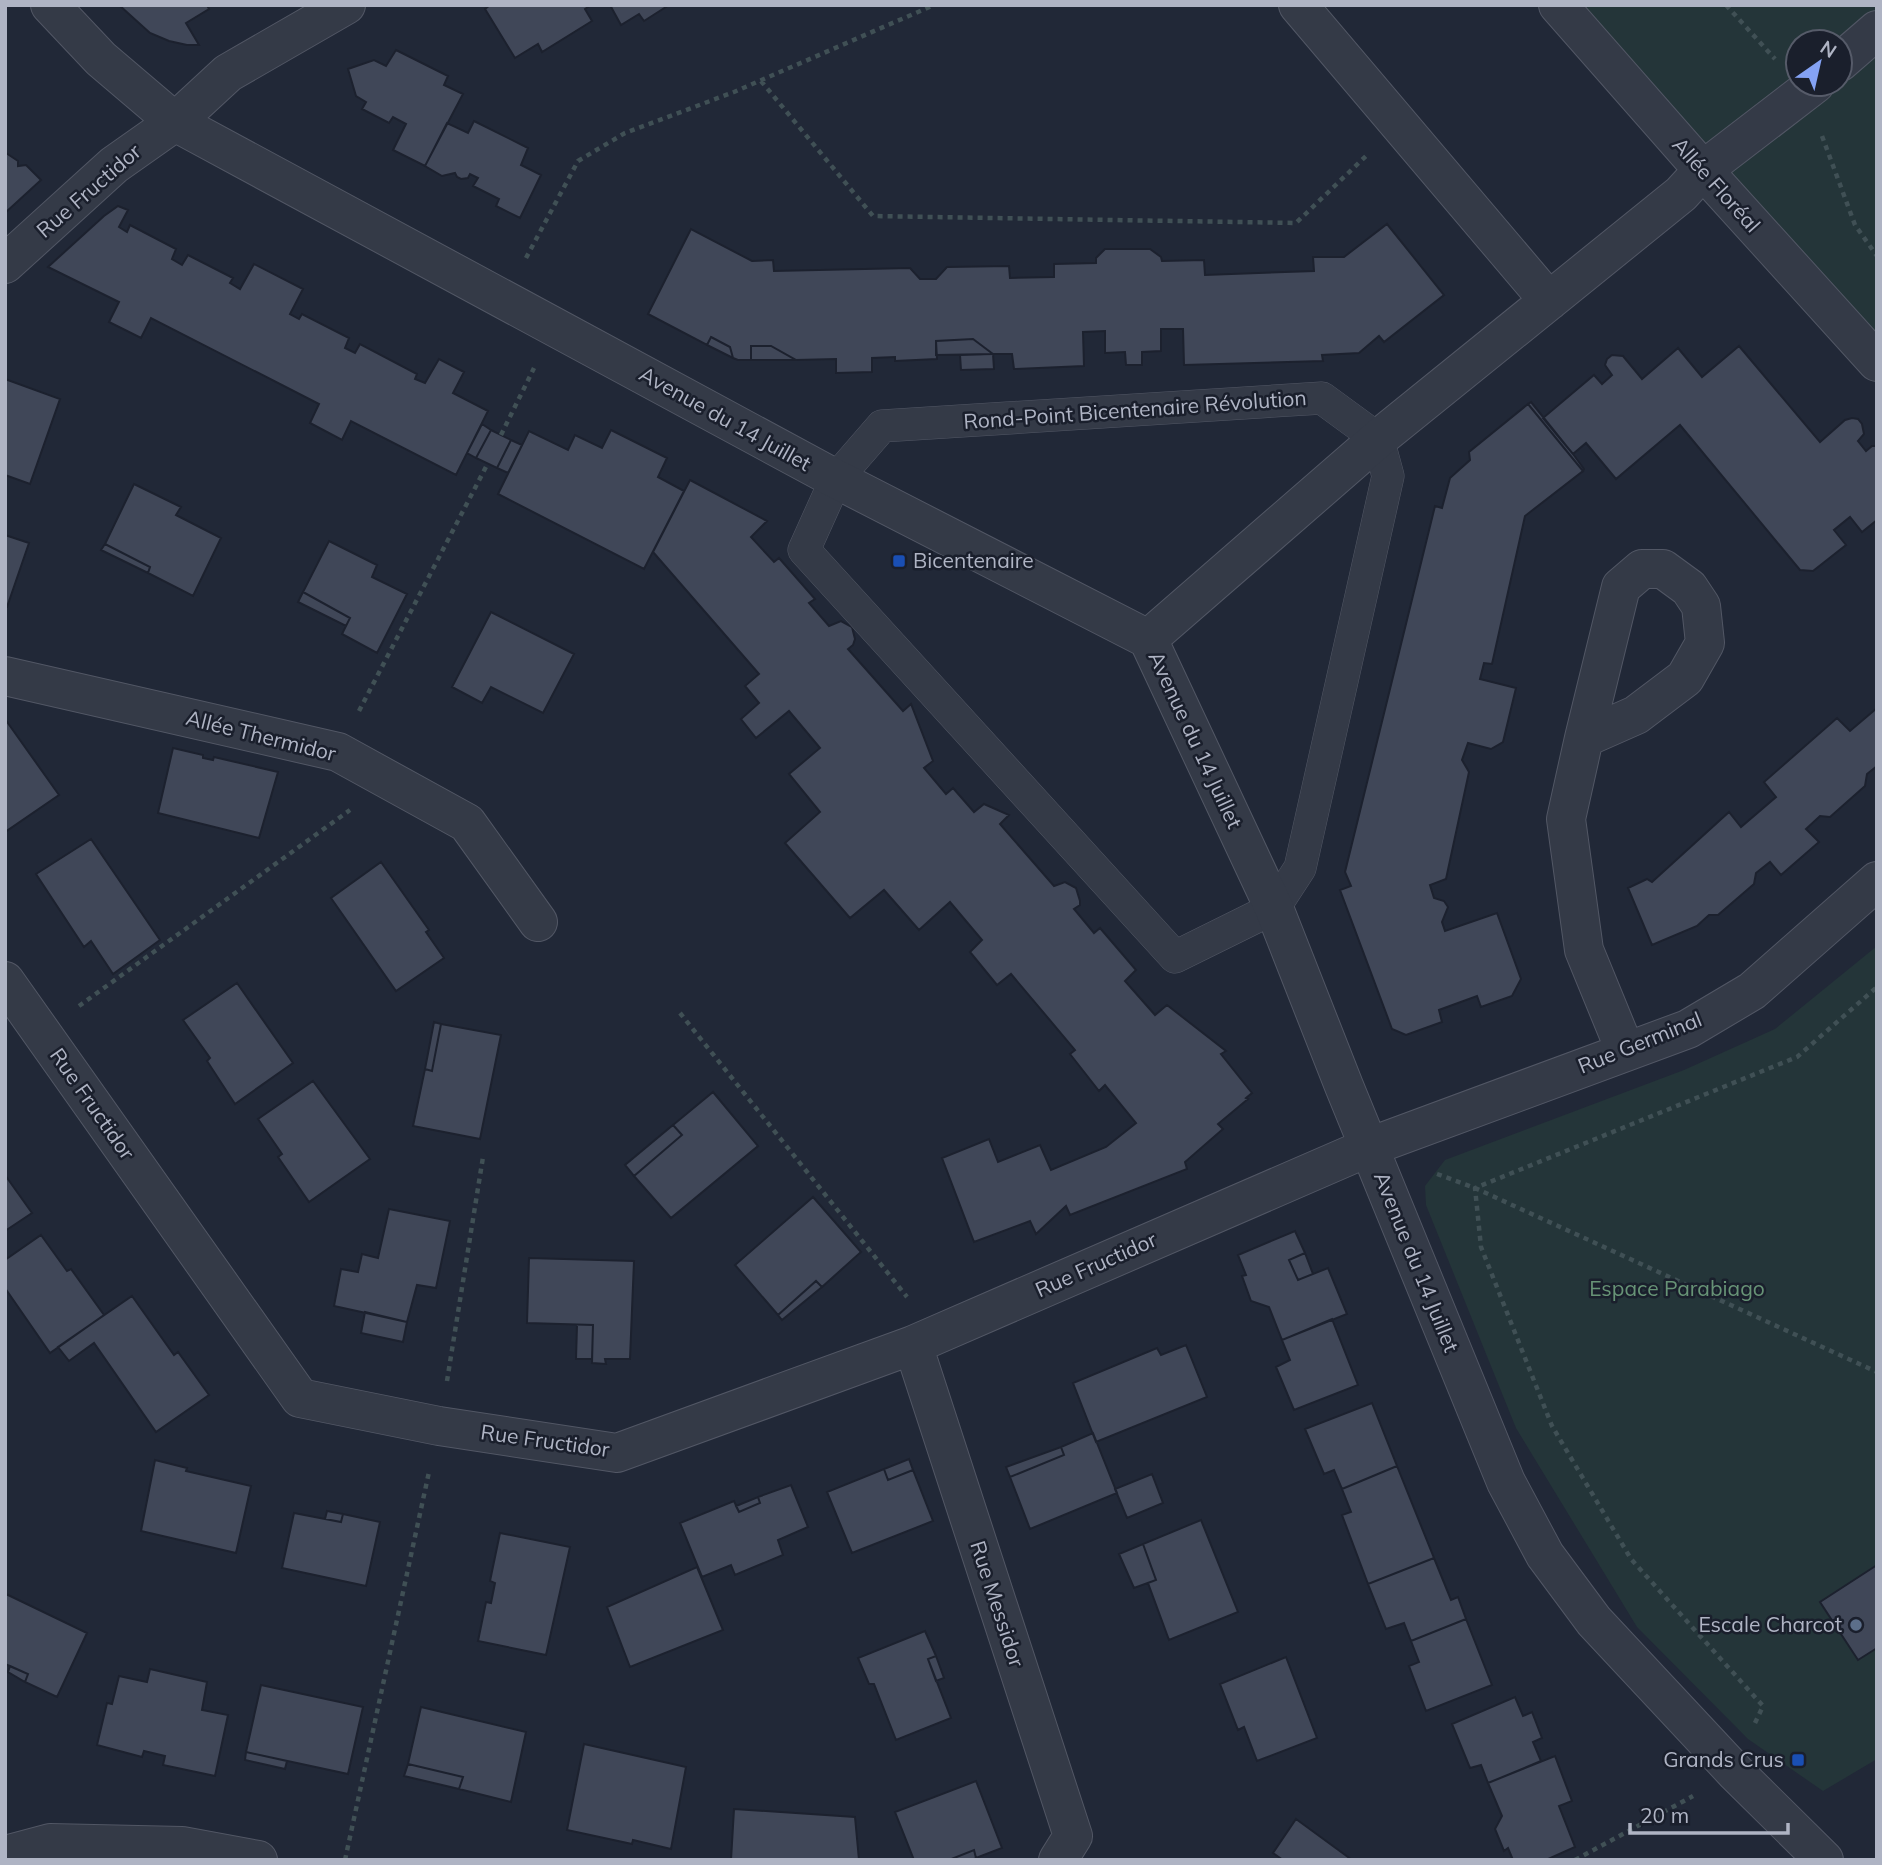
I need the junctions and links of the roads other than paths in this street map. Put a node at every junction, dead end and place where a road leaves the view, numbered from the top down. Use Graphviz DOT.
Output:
graph roads {
  1 [pos="50,5"];
  2 [pos="346,5"];
  3 [pos="1298,5"];
  4 [pos="1558,5"];
  5 [pos="1877,30"];
  6 [pos="1854,50"];
  7 [pos="1797,98"];
  8 [pos="175,122"];
  9 [pos="1703,170"];
  10 [pos="5,264"];
  11 [pos="1549,300"];
  12 [pos="1877,362"];
  13 [pos="1378,439"];
  14 [pos="836,479"];
  15 [pos="1148,639"];
  16 [pos="5,676"];
  17 [pos="1584,738"];
  18 [pos="1877,881"];
  19 [pos="1274,908"];
  20 [pos="538,922"];
  21 [pos="5,982"];
  22 [pos="1625,1051"];
  23 [pos="1369,1147"];
  24 [pos="925,1340"];
  25 [pos="5,1855"];
  26 [pos="258,1860"];
  27 [pos="1058,1860"];
  28 [pos="1824,1860"];
  1 -- 8 [label="street, Avenue du 14 Juillet"];
  2 -- 8 [label="street, Rue Fructidor"];
  3 -- 11 [label="street"];
  4 -- 9 [label="street, Allée Floréal"];
  5 -- 6 [label="street"];
  7 -- 9 [label="street"];
  8 -- 10 [label="street, Rue Fructidor"];
  8 -- 14 [label="street, Avenue du 14 Juillet"];
  9 -- 11 [label="street"];
  9 -- 12 [label="street, Allée Floréal"];
  11 -- 13 [label="street"];
  13 -- 14 [label="lane, Rond-Point Bicentenaire Révolution"];
  13 -- 15 [label="street"];
  13 -- 19 [label="lane"];
  14 -- 15 [label="street, Avenue du 14 Juillet"];
  14 -- 19 [label="lane, Rond-Point Bicentenaire Révolution"];
  15 -- 19 [label="street, Avenue du 14 Juillet"];
  16 -- 20 [label="street, Allée Thermidor"];
  17 -- 22 [label="street"];
  18 -- 22 [label="street, Rue Germinal"];
  19 -- 23 [label="street, Avenue du 14 Juillet"];
  21 -- 24 [label="street, Rue Fructidor"];
  22 -- 23 [label="street, Rue Germinal"];
  23 -- 24 [label="street, Rue Fructidor"];
  23 -- 28 [label="street, Avenue du 14 Juillet"];
  24 -- 27 [label="street, Rue Messidor"];
  25 -- 26 [label="street"];
}
